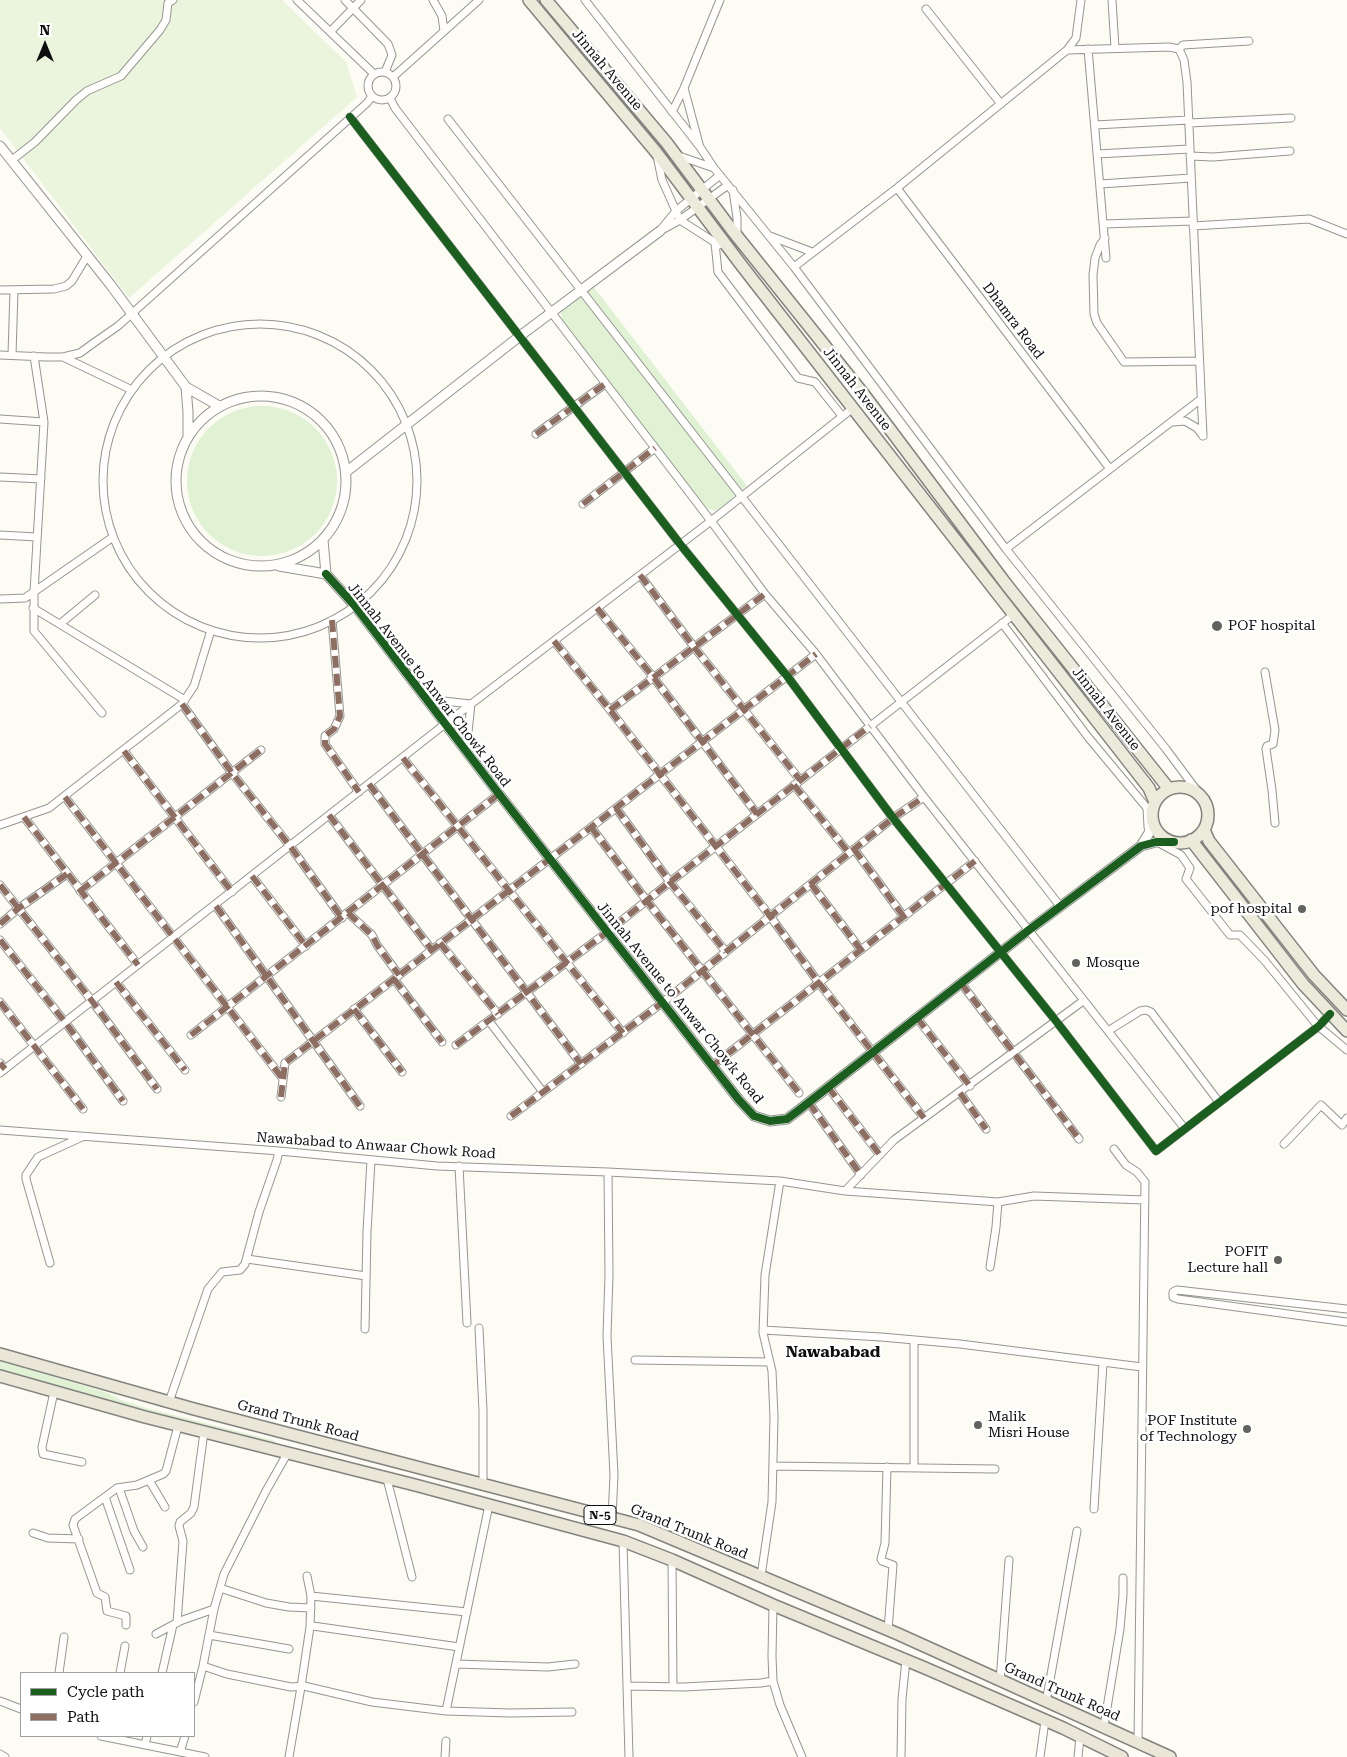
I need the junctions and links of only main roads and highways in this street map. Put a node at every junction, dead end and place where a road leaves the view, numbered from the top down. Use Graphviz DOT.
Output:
graph roads {
  1 [pos="529,0"];
  2 [pos="546,0"];
  3 [pos="1168,789"];
  4 [pos="1155,802"];
  5 [pos="1204,830"];
  6 [pos="1191,840"];
  7 [pos="1347,1010"];
  8 [pos="1347,1031"];
  9 [pos="0,1354"];
  10 [pos="0,1376"];
  11 [pos="292,1435"];
  12 [pos="287,1454"];
  13 [pos="1122,1757"];
  14 [pos="1170,1757"];
  1 -- 4 [label="main road, Jinnah Avenue"];
  2 -- 3 [label="main road, Jinnah Avenue"];
  3 -- 4 [label="main road"];
  3 -- 5 [label="main road"];
  4 -- 6 [label="main road"];
  5 -- 6 [label="main road"];
  5 -- 7 [label="main road"];
  6 -- 8 [label="main road"];
  9 -- 11 [label="highway, Grand Trunk Road / N-5"];
  10 -- 12 [label="highway, N-5"];
  11 -- 12 [label="highway"];
  11 -- 14 [label="highway, Grand Trunk Road / N-5"];
  12 -- 13 [label="highway, N-5"];
}
